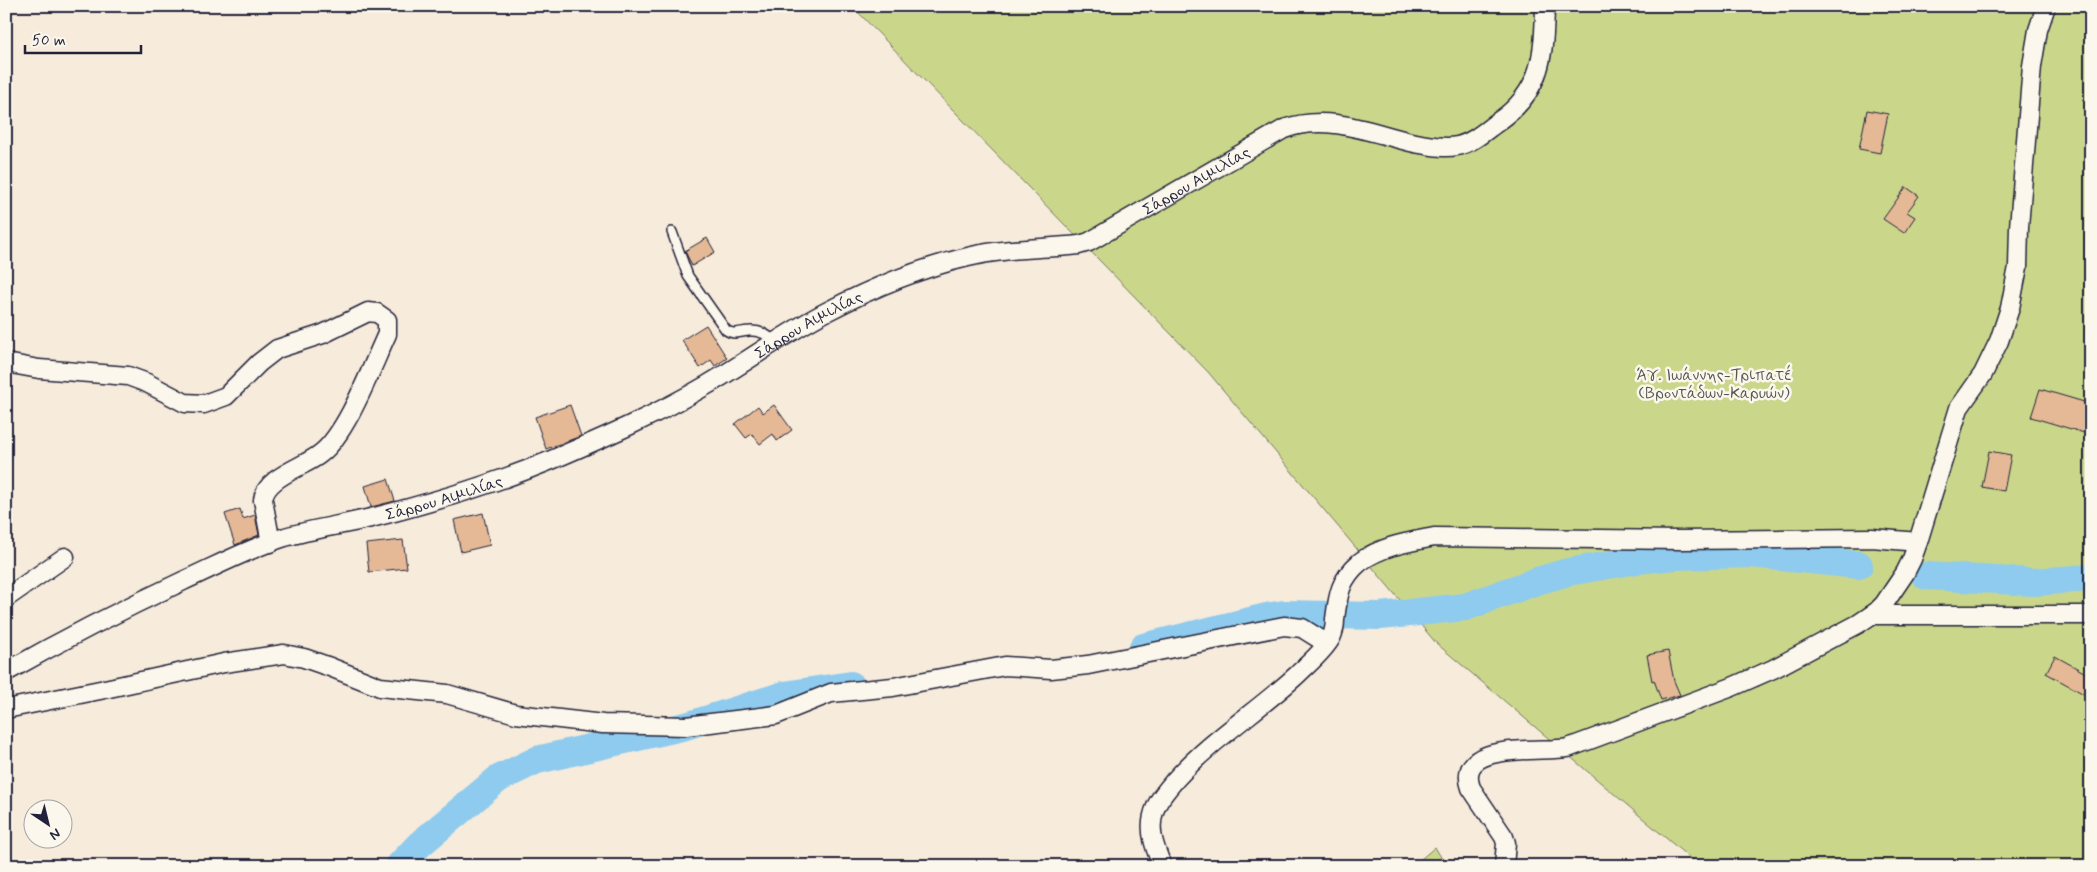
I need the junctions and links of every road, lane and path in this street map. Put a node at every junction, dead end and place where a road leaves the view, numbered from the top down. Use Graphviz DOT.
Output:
graph roads {
  1 [pos="1544,6"];
  2 [pos="2046,6"];
  3 [pos="672,232"];
  4 [pos="776,342"];
  5 [pos="6,363"];
  6 [pos="271,543"];
  7 [pos="1915,551"];
  8 [pos="65,557"];
  9 [pos="6,598"];
  10 [pos="1878,609"];
  11 [pos="2091,615"];
  12 [pos="1330,637"];
  13 [pos="6,672"];
  14 [pos="6,709"];
  15 [pos="1162,866"];
  16 [pos="1504,866"];
  1 -- 4 [label="street, Σάρρου Αιμιλίας"];
  2 -- 7 [label="street"];
  3 -- 4 [label="lane"];
  4 -- 6 [label="street, Σάρρου Αιμιλίας"];
  5 -- 6 [label="street"];
  6 -- 13 [label="street, Σάρρου Αιμιλίας"];
  7 -- 10 [label="street"];
  7 -- 12 [label="street"];
  8 -- 9 [label="street"];
  10 -- 11 [label="street"];
  10 -- 16 [label="street"];
  12 -- 14 [label="street"];
  12 -- 15 [label="street"];
}
